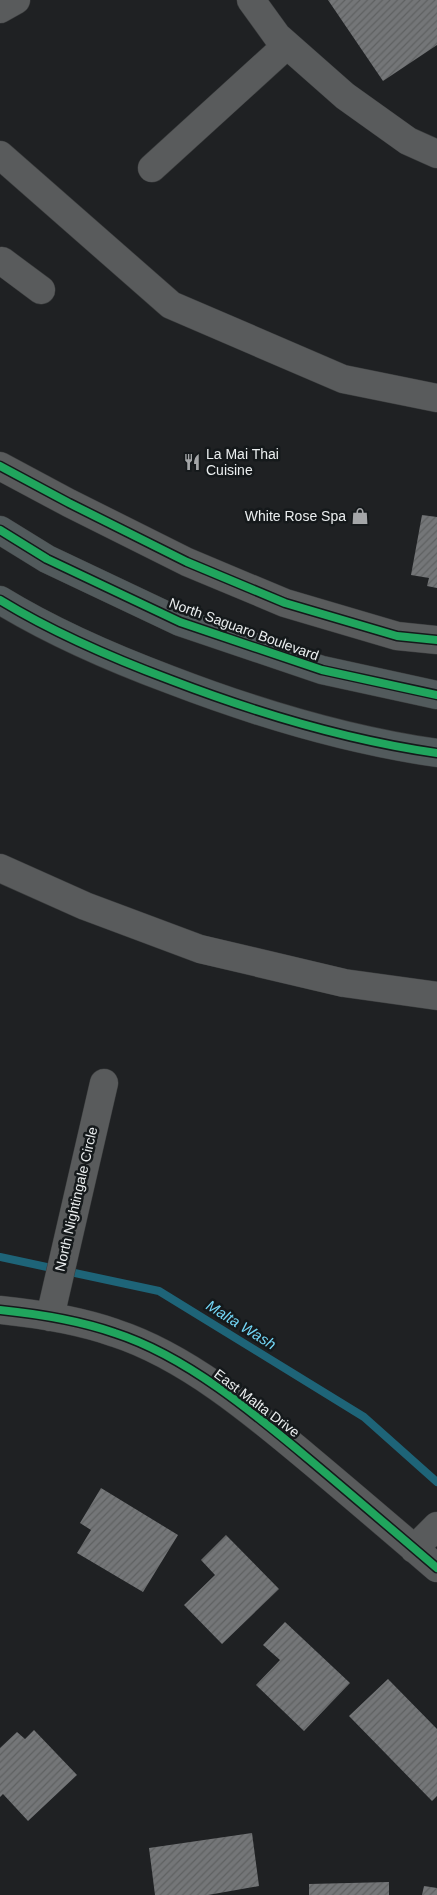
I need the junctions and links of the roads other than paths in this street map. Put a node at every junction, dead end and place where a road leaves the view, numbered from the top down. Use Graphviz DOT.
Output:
graph roads {
  1 [pos="16,0"];
  2 [pos="251,0"];
  3 [pos="0,8"];
  4 [pos="287,45"];
  5 [pos="437,154"];
  6 [pos="0,155"];
  7 [pos="152,168"];
  8 [pos="0,263"];
  9 [pos="40,290"];
  10 [pos="437,398"];
  11 [pos="0,466"];
  12 [pos="0,530"];
  13 [pos="0,600"];
  14 [pos="437,640"];
  15 [pos="437,694"];
  16 [pos="437,753"];
  17 [pos="0,868"];
  18 [pos="437,996"];
  19 [pos="104,1083"];
  20 [pos="0,1310"];
  21 [pos="50,1317"];
  22 [pos="437,1526"];
  23 [pos="414,1549"];
  24 [pos="437,1568"];
  1 -- 3 [label="street"];
  2 -- 4 [label="street"];
  4 -- 5 [label="street"];
  4 -- 7 [label="street"];
  6 -- 10 [label="street"];
  8 -- 9 [label="street"];
  11 -- 14 [label="street"];
  12 -- 15 [label="main road, North Saguaro Boulevard"];
  13 -- 16 [label="main road"];
  17 -- 18 [label="street"];
  19 -- 21 [label="street, North Nightingale Circle"];
  20 -- 21 [label="street, East Malta Drive"];
  21 -- 23 [label="street, East Malta Drive"];
  22 -- 23 [label="street"];
  23 -- 24 [label="street, East Malta Drive"];
}
